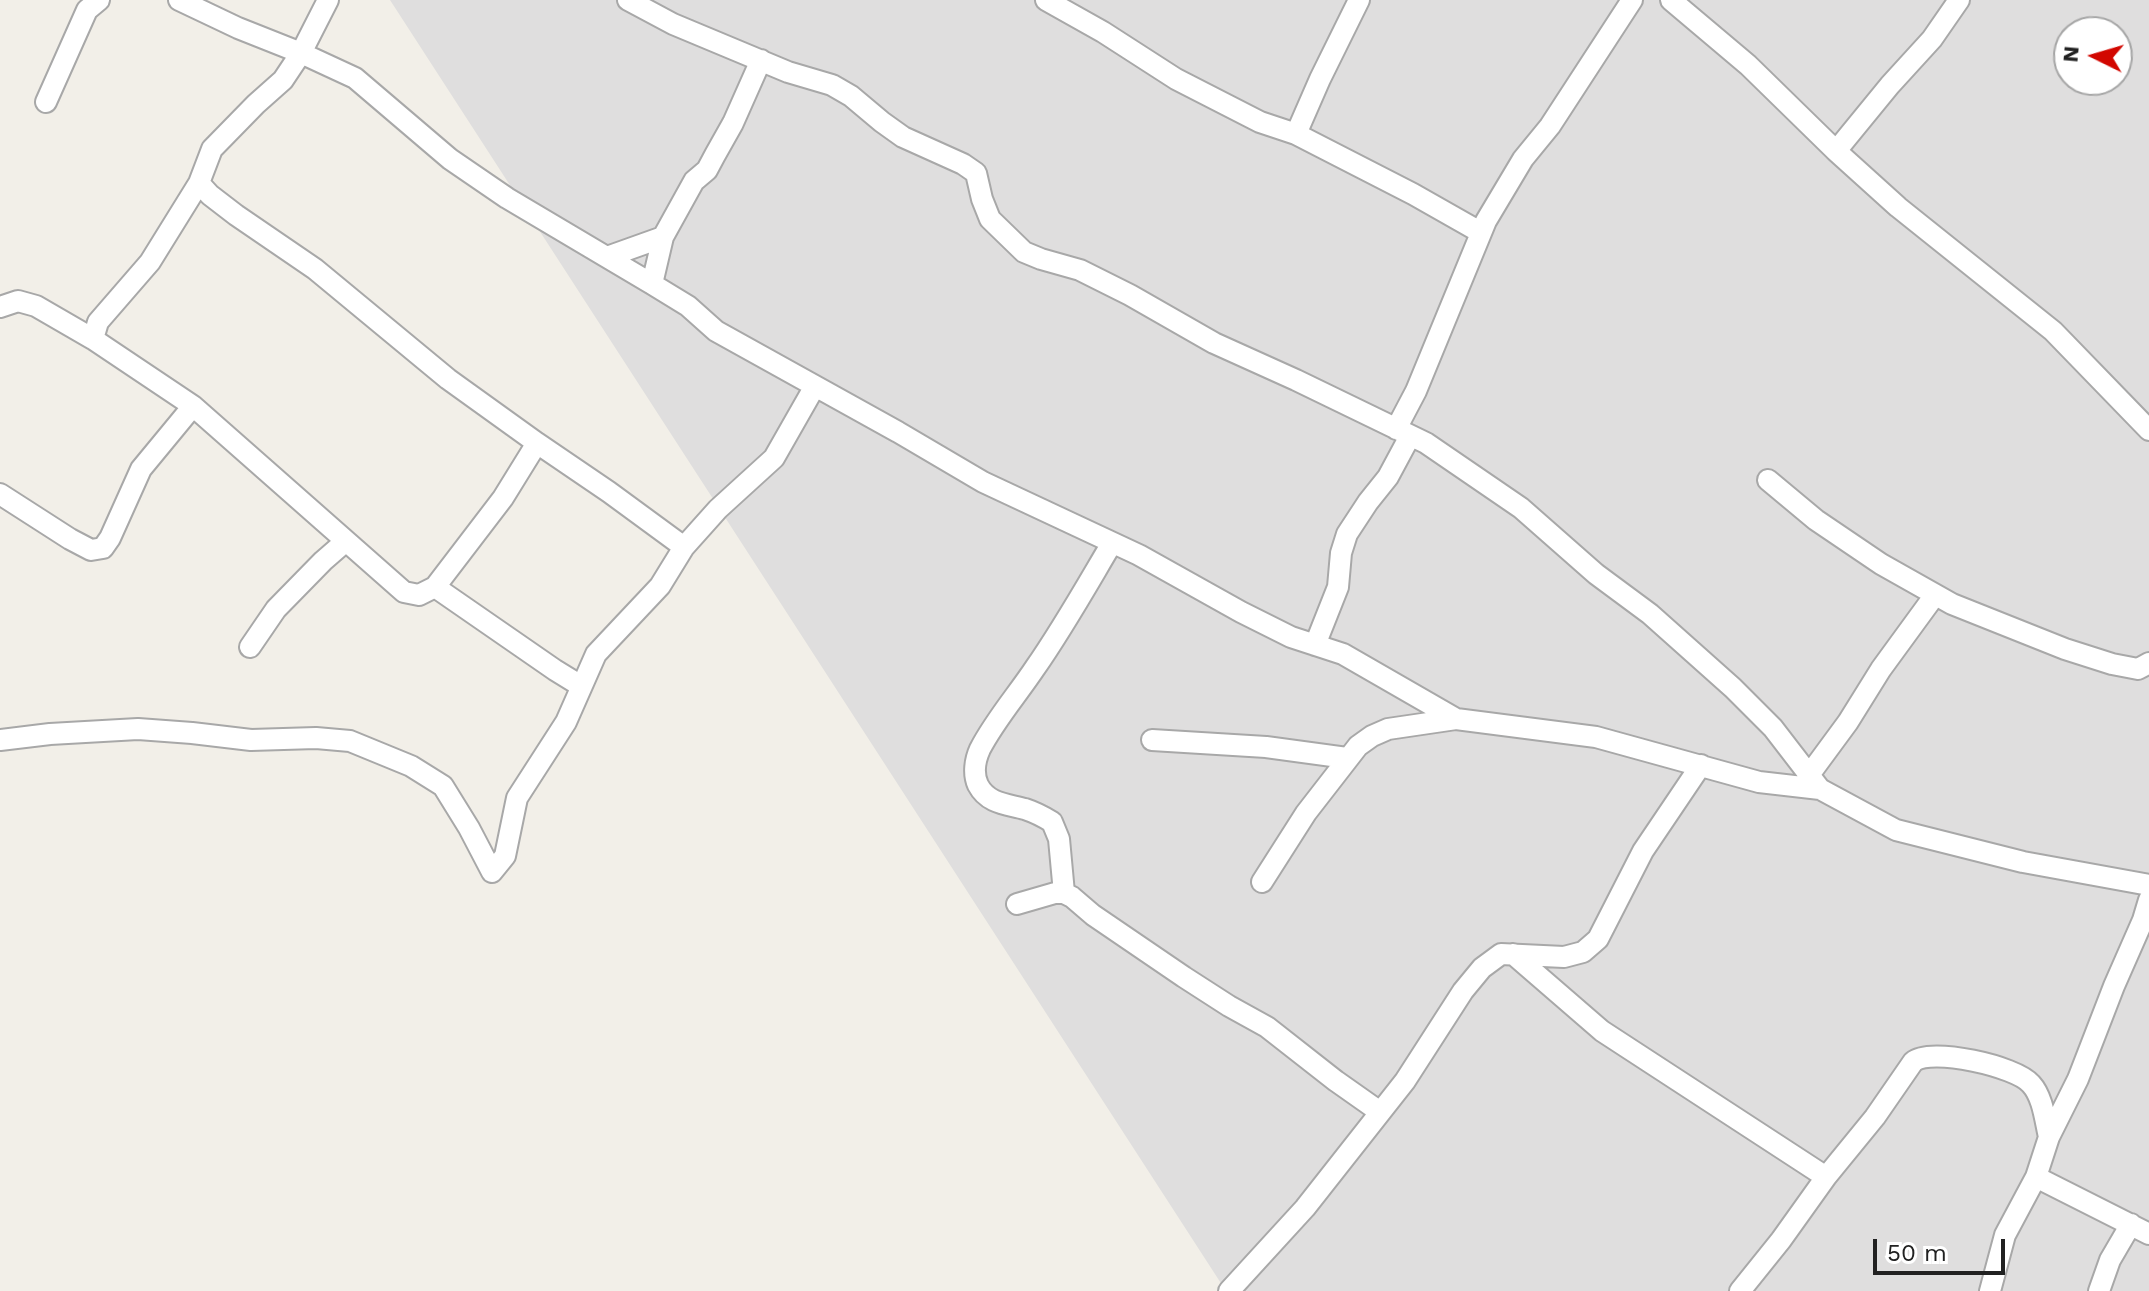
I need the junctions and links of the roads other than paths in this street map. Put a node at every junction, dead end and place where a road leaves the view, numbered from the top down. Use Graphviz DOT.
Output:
graph roads {
  1 [pos="99,0"];
  2 [pos="179,0"];
  3 [pos="328,0"];
  4 [pos="628,0"];
  5 [pos="1046,0"];
  6 [pos="1359,0"];
  7 [pos="1632,0"];
  8 [pos="1671,0"];
  9 [pos="1959,0"];
  10 [pos="301,53"];
  11 [pos="761,60"];
  12 [pos="46,102"];
  13 [pos="1296,134"];
  14 [pos="1836,151"];
  15 [pos="199,183"];
  16 [pos="1480,232"];
  17 [pos="663,237"];
  18 [pos="607,257"];
  19 [pos="652,284"];
  20 [pos="0,307"];
  21 [pos="93,339"];
  22 [pos="815,386"];
  23 [pos="193,406"];
  24 [pos="2149,430"];
  25 [pos="1403,433"];
  26 [pos="537,443"];
  27 [pos="1768,480"];
  28 [pos="0,494"];
  29 [pos="346,541"];
  30 [pos="1112,543"];
  31 [pos="684,547"];
  32 [pos="435,587"];
  33 [pos="1935,595"];
  34 [pos="1315,645"];
  35 [pos="250,647"];
  36 [pos="2149,663"];
  37 [pos="581,686"];
  38 [pos="1456,719"];
  39 [pos="0,740"];
  40 [pos="1152,740"];
  41 [pos="1347,758"];
  42 [pos="1701,765"];
  43 [pos="1815,782"];
  44 [pos="1262,882"];
  45 [pos="2149,885"];
  46 [pos="1064,893"];
  47 [pos="2149,900"];
  48 [pos="1017,904"];
  49 [pos="1513,954"];
  50 [pos="1380,1112"];
  51 [pos="2049,1137"];
  52 [pos="1826,1177"];
  53 [pos="2036,1177"];
  54 [pos="2140,1229"];
  55 [pos="1229,1291"];
  56 [pos="1740,1291"];
  57 [pos="1990,1291"];
  58 [pos="2099,1291"];
  1 -- 12 [label="street"];
  2 -- 10 [label="street"];
  3 -- 10 [label="street"];
  4 -- 11 [label="street"];
  5 -- 13 [label="street"];
  6 -- 13 [label="street"];
  7 -- 16 [label="street"];
  8 -- 14 [label="street"];
  9 -- 14 [label="street"];
  10 -- 15 [label="street"];
  10 -- 18 [label="street"];
  11 -- 17 [label="street"];
  11 -- 25 [label="street"];
  13 -- 16 [label="street"];
  14 -- 24 [label="street"];
  15 -- 21 [label="street"];
  15 -- 26 [label="street"];
  16 -- 25 [label="street"];
  17 -- 18 [label="street"];
  17 -- 19 [label="street"];
  18 -- 19 [label="street"];
  19 -- 22 [label="street"];
  20 -- 21 [label="street"];
  21 -- 23 [label="street"];
  22 -- 30 [label="street"];
  22 -- 31 [label="street"];
  23 -- 28 [label="street"];
  23 -- 29 [label="street"];
  25 -- 34 [label="street"];
  25 -- 43 [label="street"];
  26 -- 31 [label="street"];
  26 -- 32 [label="street"];
  27 -- 33 [label="street"];
  29 -- 32 [label="street"];
  29 -- 35 [label="street"];
  30 -- 34 [label="street"];
  30 -- 46 [label="street"];
  31 -- 37 [label="street"];
  32 -- 37 [label="street"];
  33 -- 36 [label="street"];
  33 -- 43 [label="street"];
  34 -- 38 [label="street"];
  37 -- 39 [label="street"];
  38 -- 41 [label="street"];
  38 -- 42 [label="street"];
  40 -- 41 [label="street"];
  41 -- 44 [label="street"];
  42 -- 43 [label="street"];
  42 -- 49 [label="street"];
  43 -- 45 [label="street"];
  46 -- 48 [label="street"];
  46 -- 50 [label="street"];
  47 -- 51 [label="street"];
  49 -- 50 [label="street"];
  49 -- 52 [label="street"];
  50 -- 55 [label="street"];
  51 -- 52 [label="street"];
  51 -- 53 [label="street"];
  52 -- 56 [label="street"];
  53 -- 54 [label="street"];
  53 -- 57 [label="street"];
  54 -- 58 [label="street"];
}
